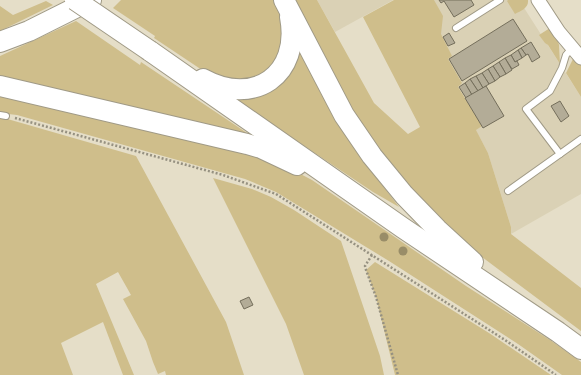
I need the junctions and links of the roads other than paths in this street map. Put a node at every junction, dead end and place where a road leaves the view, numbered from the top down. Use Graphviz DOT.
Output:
graph roads {
  1 [pos="75,0"];
  2 [pos="91,0"];
  3 [pos="500,0"];
  4 [pos="538,0"];
  5 [pos="287,4"];
  6 [pos="456,28"];
  7 [pos="0,42"];
  8 [pos="572,48"];
  9 [pos="150,51"];
  10 [pos="581,58"];
  11 [pos="0,86"];
  12 [pos="581,139"];
  13 [pos="560,154"];
  14 [pos="508,191"];
  15 [pos="403,228"];
  16 [pos="558,332"];
  17 [pos="581,350"];
  1 -- 9 [label="main road, bridge"];
  2 -- 7 [label="main road"];
  3 -- 6 [label="lane"];
  4 -- 8 [label="street"];
  5 -- 9 [label="main road"];
  5 -- 16 [label="main road"];
  8 -- 10 [label="street"];
  8 -- 13 [label="lane"];
  9 -- 15 [label="main road"];
  11 -- 15 [label="main road"];
  12 -- 13 [label="lane"];
  13 -- 14 [label="lane"];
  15 -- 16 [label="main road"];
  16 -- 17 [label="main road"];
}
